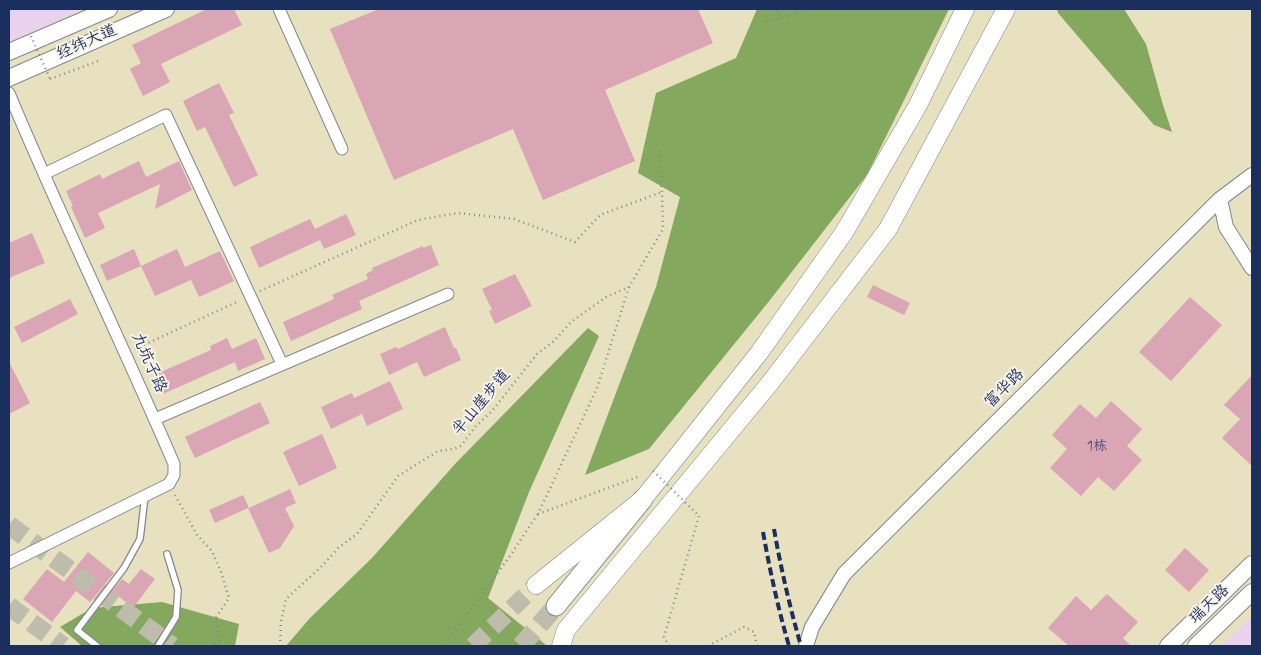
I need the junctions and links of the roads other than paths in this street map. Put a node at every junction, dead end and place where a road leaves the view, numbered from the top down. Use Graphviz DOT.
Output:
graph roads {
  1 [pos="109,9"];
  2 [pos="166,9"];
  3 [pos="278,9"];
  4 [pos="965,9"];
  5 [pos="1006,9"];
  6 [pos="9,52"];
  7 [pos="9,78"];
  8 [pos="9,93"];
  9 [pos="342,149"];
  10 [pos="44,174"];
  11 [pos="1252,176"];
  12 [pos="1220,199"];
  13 [pos="1252,268"];
  14 [pos="448,294"];
  15 [pos="282,364"];
  16 [pos="155,419"];
  17 [pos="145,496"];
  18 [pos="643,499"];
  19 [pos="167,554"];
  20 [pos="9,563"];
  21 [pos="1252,564"];
  22 [pos="536,585"];
  23 [pos="1252,592"];
  24 [pos="556,606"];
  25 [pos="97,646"];
  26 [pos="158,646"];
  27 [pos="561,646"];
  28 [pos="806,646"];
  29 [pos="1168,646"];
  30 [pos="1196,646"];
  1 -- 6 [label="main road, 经纬大道"];
  2 -- 7 [label="main road, 经纬大道"];
  3 -- 9 [label="street"];
  4 -- 18 [label="main road"];
  5 -- 27 [label="main road"];
  8 -- 10 [label="street, 九坑子路"];
  10 -- 15 [label="street"];
  10 -- 16 [label="street, 九坑子路"];
  11 -- 12 [label="street, 富华路"];
  12 -- 13 [label="street"];
  12 -- 28 [label="street, 富华路"];
  14 -- 15 [label="street"];
  15 -- 16 [label="street"];
  16 -- 17 [label="street, 九坑子路"];
  17 -- 20 [label="street"];
  17 -- 25 [label="lane"];
  18 -- 22 [label="main road"];
  18 -- 24 [label="highway"];
  19 -- 26 [label="lane"];
  21 -- 29 [label="main road, 瑞天路"];
  23 -- 30 [label="main road, 瑞天路"];
}
